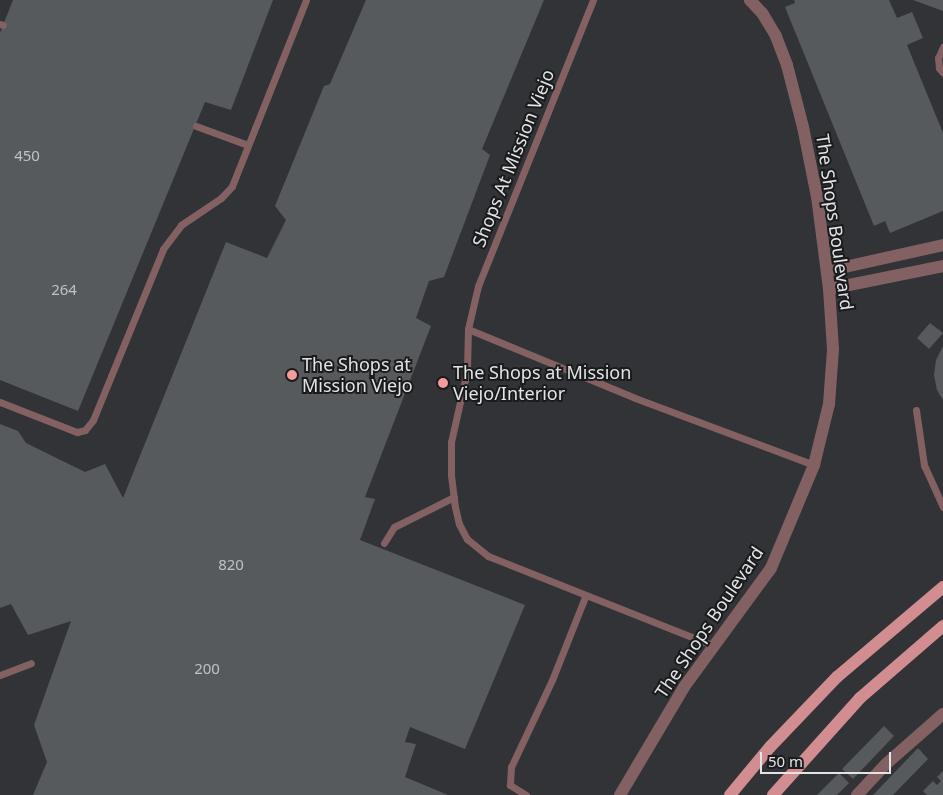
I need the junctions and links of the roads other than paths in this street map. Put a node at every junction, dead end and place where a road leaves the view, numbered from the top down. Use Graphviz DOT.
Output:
graph roads {
  1 [pos="306,0"];
  2 [pos="593,0"];
  3 [pos="753,1"];
  4 [pos="943,47"];
  5 [pos="943,73"];
  6 [pos="196,126"];
  7 [pos="248,145"];
  8 [pos="943,245"];
  9 [pos="943,266"];
  10 [pos="827,271"];
  11 [pos="829,289"];
  12 [pos="468,329"];
  13 [pos="0,402"];
  14 [pos="916,410"];
  15 [pos="814,465"];
  16 [pos="454,497"];
  17 [pos="943,507"];
  18 [pos="384,543"];
  19 [pos="943,587"];
  20 [pos="585,597"];
  21 [pos="943,626"];
  22 [pos="714,646"];
  23 [pos="31,663"];
  24 [pos="0,675"];
  25 [pos="943,714"];
  26 [pos="526,795"];
  27 [pos="620,795"];
  28 [pos="730,795"];
  29 [pos="773,795"];
  30 [pos="857,795"];
  1 -- 7 [label="lane"];
  2 -- 12 [label="lane, Shops At Mission Viejo"];
  3 -- 10 [label="street, The Shops Boulevard"];
  4 -- 5 [label="lane"];
  6 -- 7 [label="lane"];
  7 -- 13 [label="lane"];
  8 -- 10 [label="street"];
  9 -- 11 [label="street"];
  10 -- 11 [label="street, The Shops Boulevard"];
  11 -- 15 [label="street, The Shops Boulevard"];
  12 -- 15 [label="lane"];
  12 -- 16 [label="lane, Shops At Mission Viejo"];
  14 -- 17 [label="lane"];
  15 -- 22 [label="street, The Shops Boulevard"];
  16 -- 18 [label="lane"];
  16 -- 20 [label="lane, Shops At Mission Viejo"];
  19 -- 28 [label="main road"];
  20 -- 22 [label="lane, Shops At Mission Viejo"];
  20 -- 26 [label="lane"];
  21 -- 29 [label="main road"];
  22 -- 27 [label="street, The Shops Boulevard"];
  23 -- 24 [label="lane"];
  25 -- 30 [label="street"];
}
